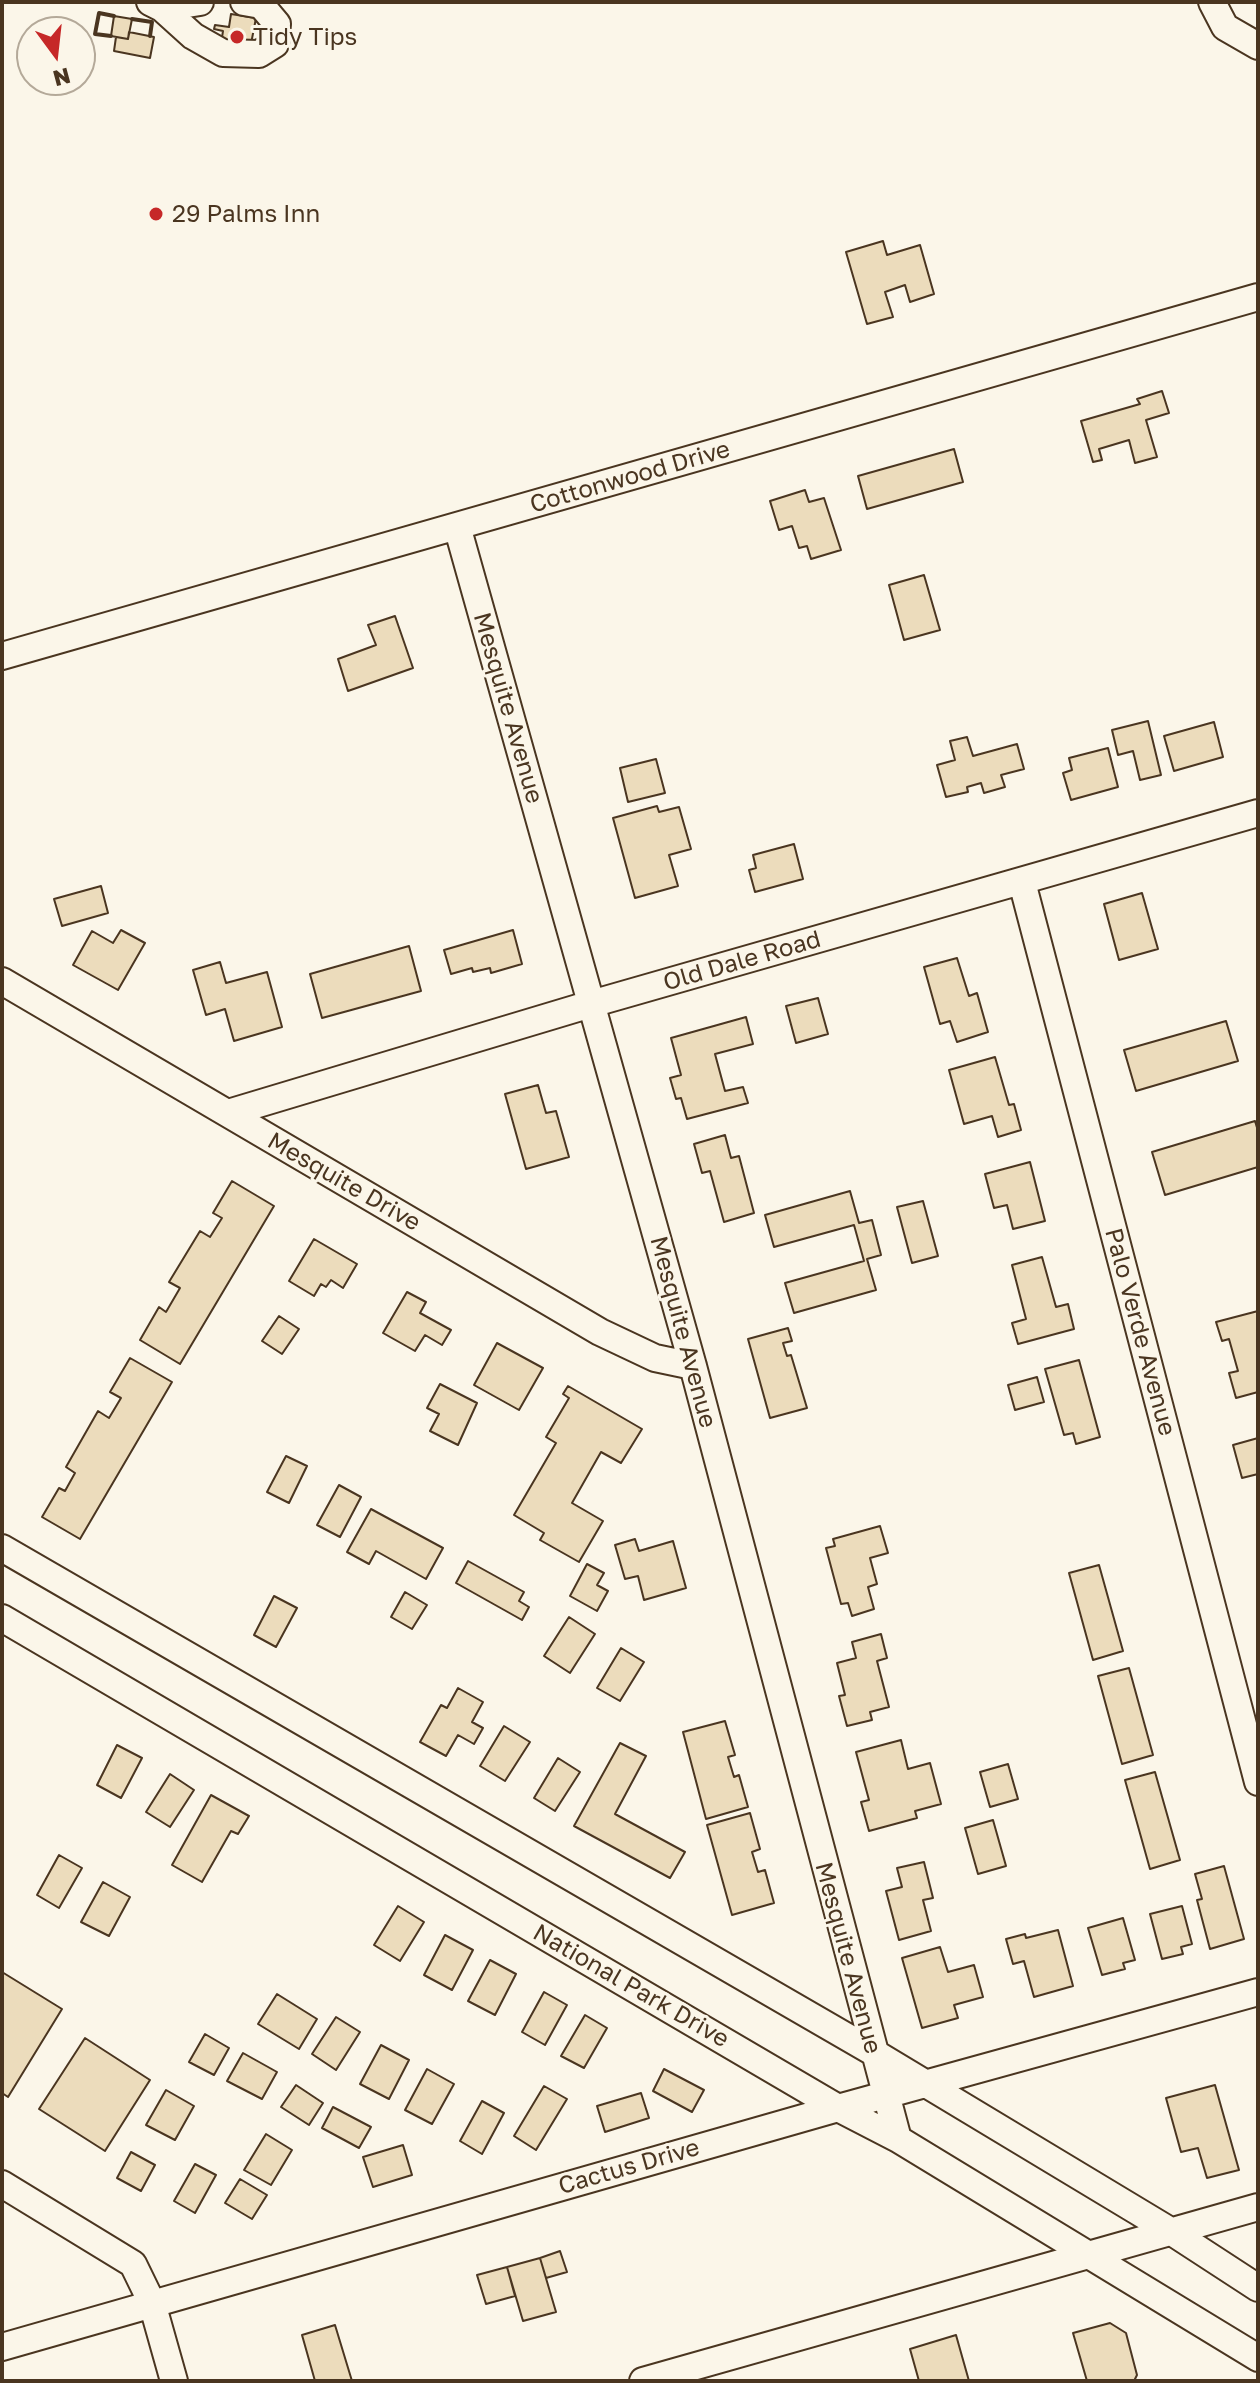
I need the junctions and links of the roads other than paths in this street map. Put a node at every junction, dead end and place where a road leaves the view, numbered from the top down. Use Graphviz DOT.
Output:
graph roads {
  1 [pos="200,2"];
  2 [pos="244,2"];
  3 [pos="1212,2"];
  4 [pos="156,5"];
  5 [pos="1258,46"];
  6 [pos="1258,297"];
  7 [pos="457,526"];
  8 [pos="2,656"];
  9 [pos="1258,813"];
  10 [pos="1022,882"];
  11 [pos="2,981"];
  12 [pos="591,1004"];
  13 [pos="228,1113"];
  14 [pos="693,1366"];
  15 [pos="2,1548"];
  16 [pos="2,1618"];
  17 [pos="1258,1782"];
  18 [pos="1258,1992"];
  19 [pos="873,2052"];
  20 [pos="924,2084"];
  21 [pos="886,2095"];
  22 [pos="838,2108"];
  23 [pos="898,2139"];
  24 [pos="2,2184"];
  25 [pos="1258,2207"];
  26 [pos="1172,2232"];
  27 [pos="1089,2255"];
  28 [pos="1258,2288"];
  29 [pos="152,2303"];
  30 [pos="2,2347"];
  31 [pos="1258,2358"];
  32 [pos="174,2381"];
  33 [pos="643,2381"];
  1 -- 4 [label="street"];
  2 -- 4 [label="street"];
  3 -- 5 [label="street"];
  6 -- 7 [label="street, Cottonwood Drive"];
  7 -- 8 [label="street, Cottonwood Drive"];
  7 -- 12 [label="street, Mesquite Avenue"];
  9 -- 10 [label="street, Old Dale Road"];
  10 -- 12 [label="street, Old Dale Road"];
  10 -- 17 [label="street, Palo Verde Avenue"];
  11 -- 13 [label="street, Mesquite Drive"];
  12 -- 13 [label="street, Old Dale Road"];
  12 -- 14 [label="street, Mesquite Avenue"];
  13 -- 14 [label="street, Mesquite Drive"];
  14 -- 19 [label="street, Mesquite Avenue"];
  15 -- 19 [label="street"];
  16 -- 22 [label="street, National Park Drive"];
  18 -- 20 [label="street, Cactus Drive"];
  19 -- 20 [label="street"];
  19 -- 21 [label="street, Mesquite Avenue"];
  20 -- 21 [label="street, Cactus Drive"];
  20 -- 26 [label="street"];
  21 -- 22 [label="street, Cactus Drive"];
  21 -- 23 [label="street, Mesquite Avenue"];
  22 -- 23 [label="street, National Park Drive"];
  22 -- 29 [label="street, Cactus Drive"];
  23 -- 27 [label="street, National Park Drive"];
  24 -- 29 [label="street"];
  25 -- 26 [label="street"];
  26 -- 27 [label="street"];
  26 -- 28 [label="street"];
  27 -- 31 [label="street, National Park Drive"];
  27 -- 33 [label="street"];
  29 -- 30 [label="street, Cactus Drive"];
  29 -- 32 [label="street"];
}
